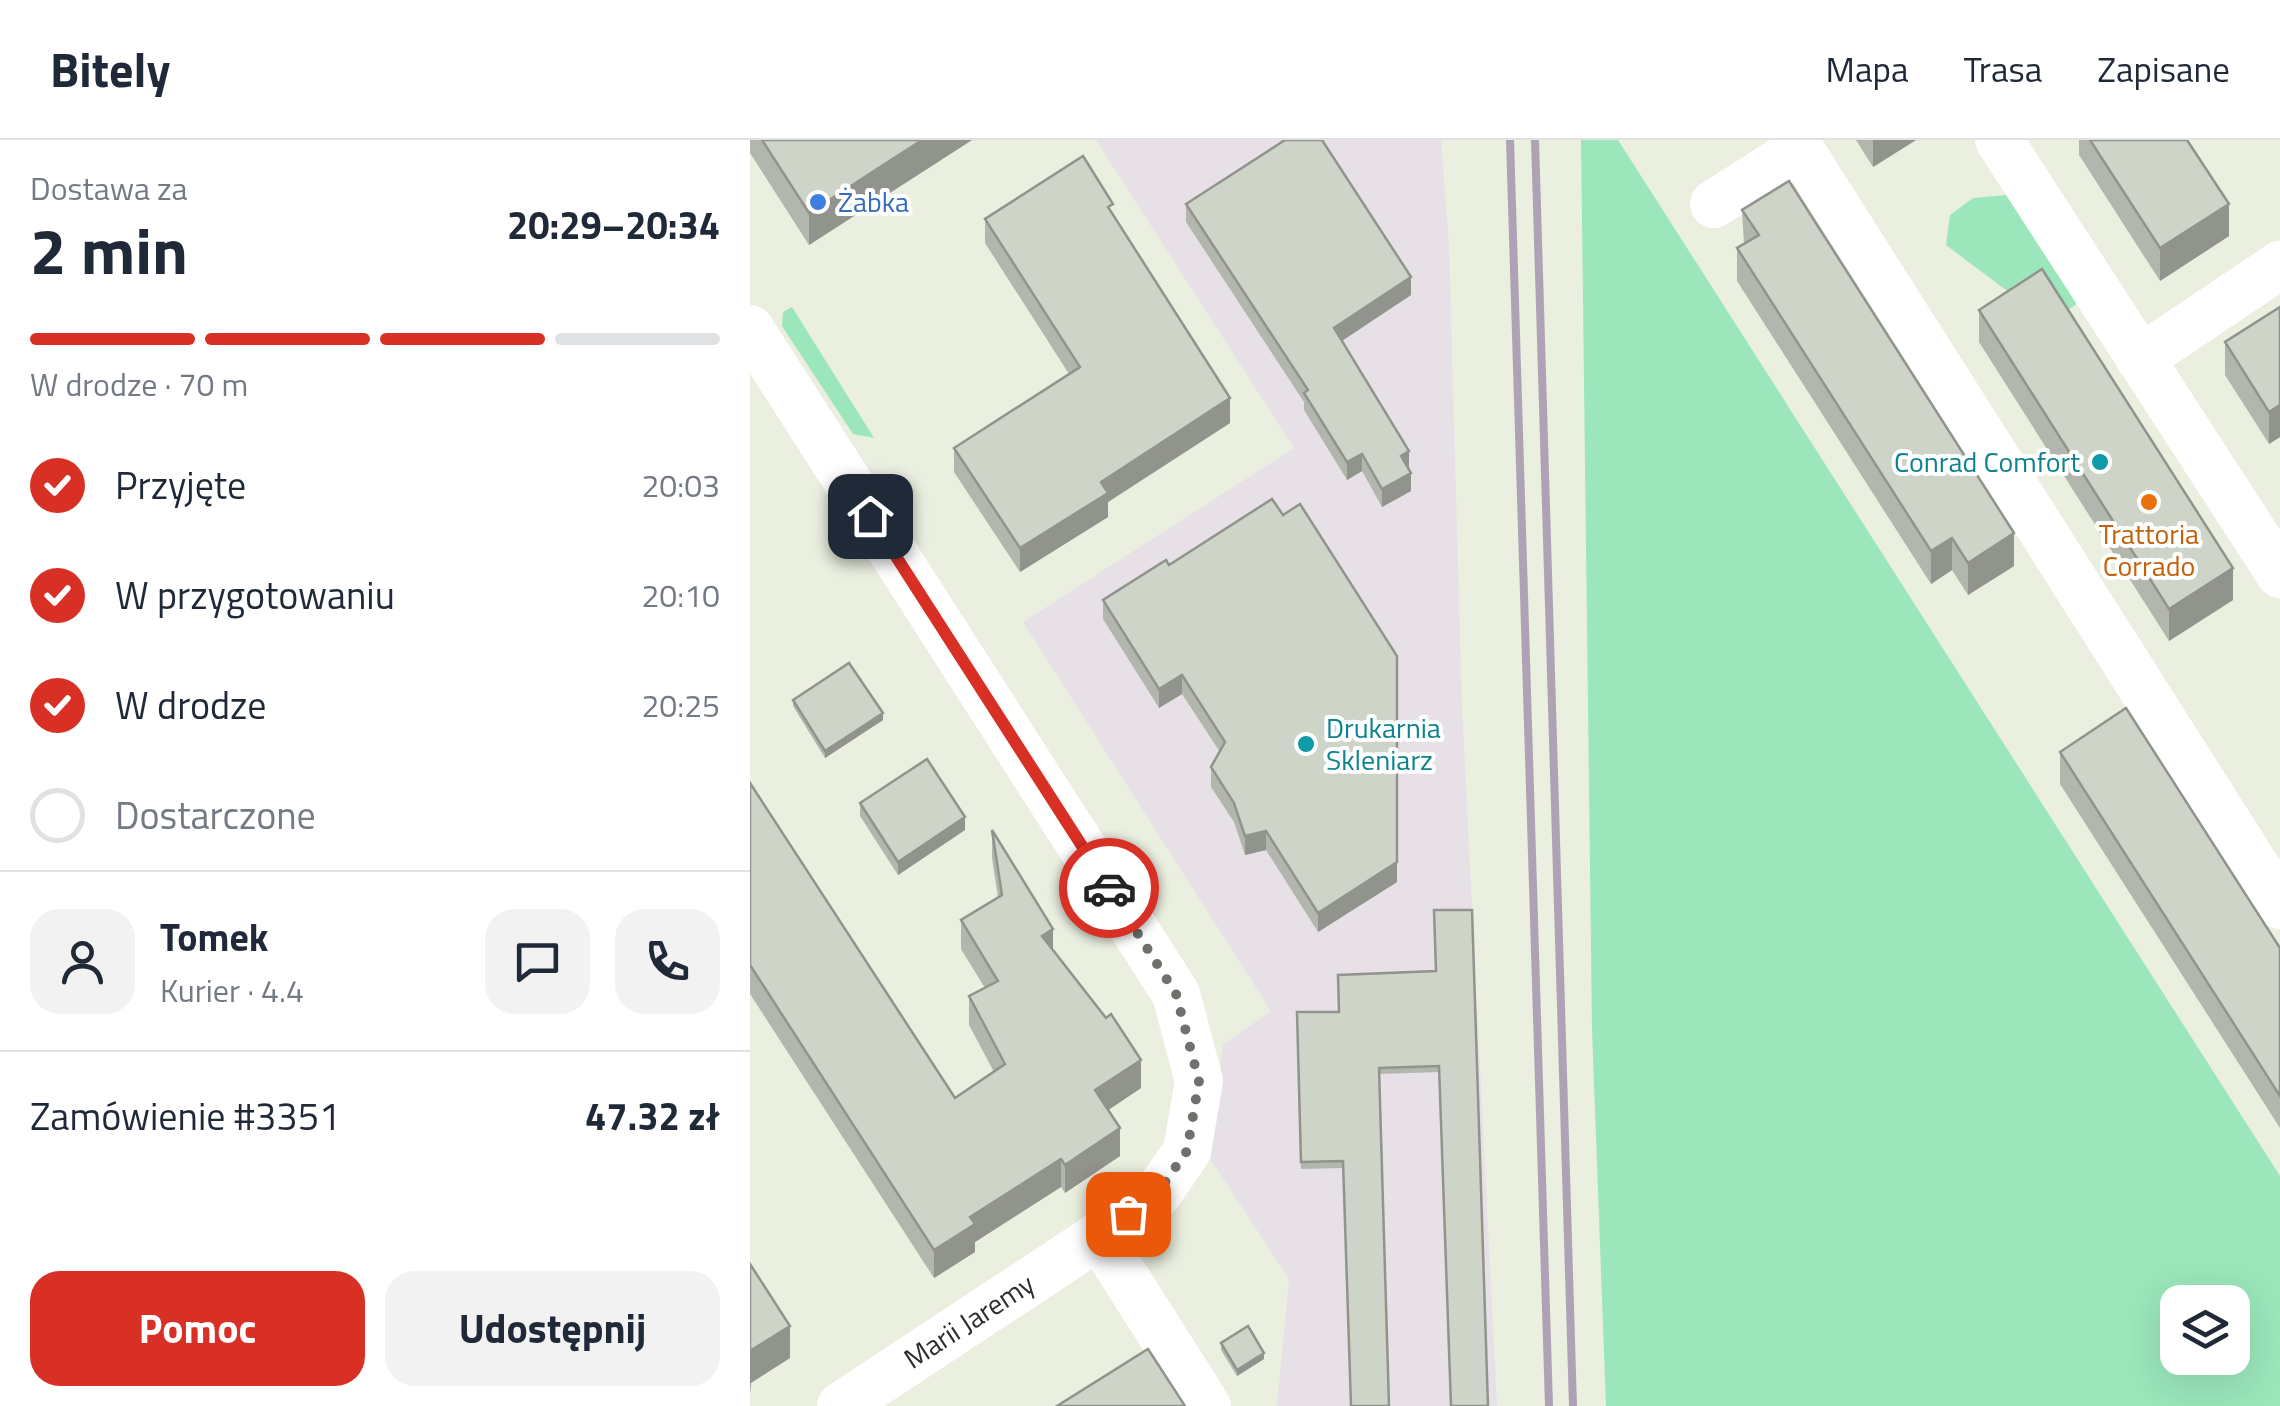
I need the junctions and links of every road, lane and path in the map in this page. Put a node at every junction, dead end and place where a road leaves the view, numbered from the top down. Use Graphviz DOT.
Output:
graph roads {
  1 [pos="2000,140"];
  2 [pos="1797,144"];
  3 [pos="1714,204"];
  4 [pos="2280,265"];
  5 [pos="750,330"];
  6 [pos="2140,359"];
  7 [pos="2280,574"];
  8 [pos="2280,905"];
  9 [pos="1098,1236"];
  10 [pos="840,1406"];
  11 [pos="1207,1406"];
  1 -- 6 [label="street"];
  2 -- 3 [label="street"];
  2 -- 8 [label="street"];
  4 -- 6 [label="street"];
  5 -- 9 [label="street, Marii Jaremy"];
  6 -- 7 [label="street"];
  9 -- 10 [label="street, Marii Jaremy"];
  9 -- 11 [label="street"];
}
